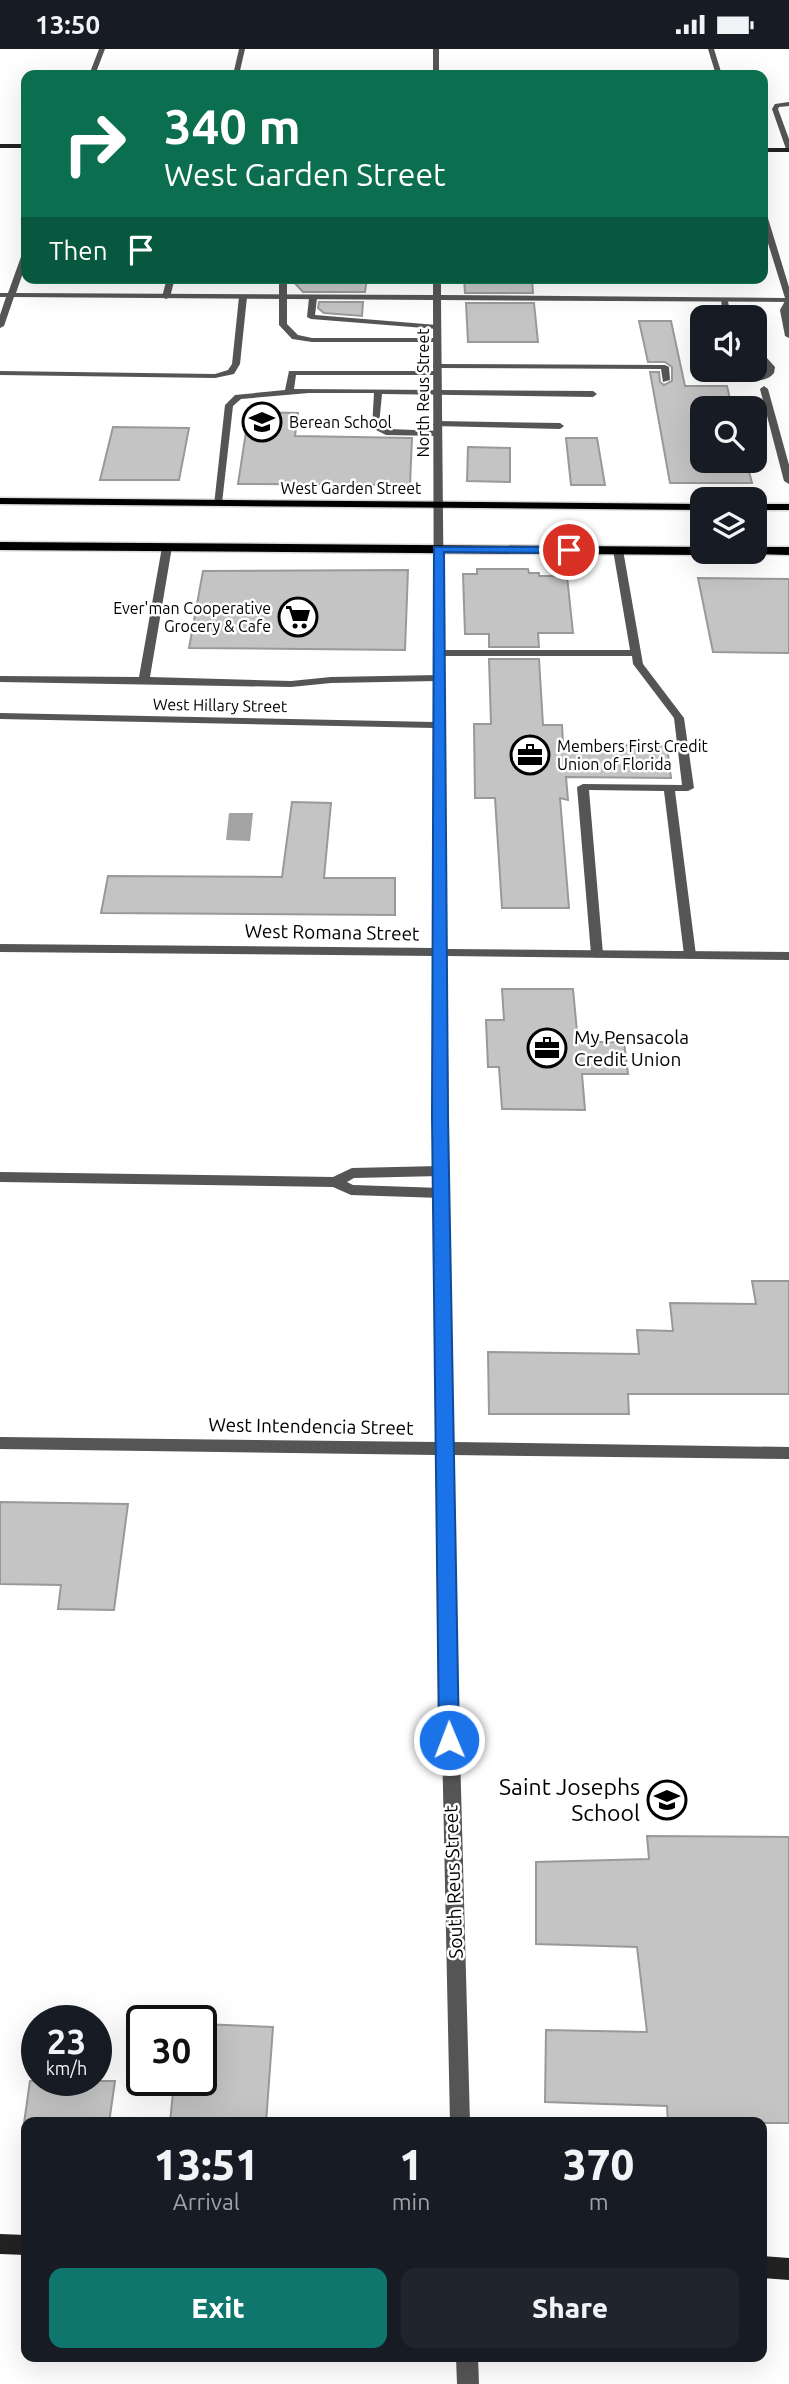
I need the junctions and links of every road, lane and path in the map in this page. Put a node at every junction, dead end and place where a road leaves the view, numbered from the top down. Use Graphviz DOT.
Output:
graph roads {
  1 [pos="102,49"];
  2 [pos="242,49"];
  3 [pos="436,49"];
  4 [pos="711,49"];
  5 [pos="94,70"];
  6 [pos="237,70"];
  7 [pos="436,70"];
  8 [pos="717,70"];
  9 [pos="789,104"];
  10 [pos="0,146"];
  11 [pos="21,146"];
  12 [pos="789,149"];
  13 [pos="768,150"];
  14 [pos="768,231"];
  15 [pos="21,268"];
  16 [pos="169,284"];
  17 [pos="282,284"];
  18 [pos="436,284"];
  19 [pos="0,295"];
  20 [pos="11,296"];
  21 [pos="166,297"];
  22 [pos="243,297"];
  23 [pos="281,297"];
  24 [pos="313,298"];
  25 [pos="437,298"];
  26 [pos="724,300"];
  27 [pos="789,300"];
  28 [pos="724,305"];
  29 [pos="0,327"];
  30 [pos="437,327"];
  31 [pos="789,336"];
  32 [pos="437,340"];
  33 [pos="436,370"];
  34 [pos="0,373"];
  35 [pos="666,380"];
  36 [pos="764,389"];
  37 [pos="289,391"];
  38 [pos="378,391"];
  39 [pos="437,392"];
  40 [pos="593,394"];
  41 [pos="560,426"];
  42 [pos="437,429"];
  43 [pos="789,481"];
  44 [pos="0,501"];
  45 [pos="217,503"];
  46 [pos="438,505"];
  47 [pos="690,507"];
  48 [pos="767,507"];
  49 [pos="789,507"];
  50 [pos="0,545"];
  51 [pos="167,547"];
  52 [pos="438,549"];
  53 [pos="618,550"];
  54 [pos="690,551"];
  55 [pos="767,551"];
  56 [pos="789,551"];
  57 [pos="438,653"];
  58 [pos="636,653"];
  59 [pos="438,678"];
  60 [pos="0,679"];
  61 [pos="144,680"];
  62 [pos="0,716"];
  63 [pos="439,725"];
  64 [pos="669,788"];
  65 [pos="0,948"];
  66 [pos="439,953"];
  67 [pos="597,954"];
  68 [pos="690,955"];
  69 [pos="789,956"];
  70 [pos="440,1171"];
  71 [pos="0,1177"];
  72 [pos="335,1182"];
  73 [pos="441,1193"];
  74 [pos="0,1444"];
  75 [pos="444,1448"];
  76 [pos="789,1453"];
  77 [pos="460,2117"];
  78 [pos="0,2244"];
  79 [pos="21,2245"];
  80 [pos="767,2267"];
  81 [pos="789,2269"];
  82 [pos="467,2362"];
  83 [pos="468,2384"];
  1 -- 5 [label="street"];
  2 -- 6 [label="street"];
  3 -- 7 [label="street"];
  4 -- 8 [label="street"];
  9 -- 12 [label="street"];
  10 -- 11 [label="street"];
  12 -- 13 [label="street"];
  14 -- 27 [label="street"];
  15 -- 20 [label="street"];
  16 -- 21 [label="street"];
  17 -- 23 [label="street"];
  18 -- 25 [label="street, North Reus Street"];
  19 -- 20 [label="street"];
  20 -- 21 [label="street"];
  20 -- 29 [label="street"];
  21 -- 22 [label="street"];
  22 -- 23 [label="street"];
  22 -- 34 [label="street"];
  23 -- 24 [label="street"];
  23 -- 32 [label="street"];
  24 -- 25 [label="street"];
  24 -- 30 [label="street"];
  25 -- 26 [label="street"];
  25 -- 30 [label="street, North Reus Street"];
  26 -- 27 [label="street"];
  26 -- 28 [label="street"];
  27 -- 31 [label="street"];
  30 -- 32 [label="street, North Reus Street"];
  32 -- 33 [label="street, North Reus Street"];
  33 -- 35 [label="street"];
  33 -- 37 [label="street"];
  33 -- 39 [label="street, North Reus Street"];
  36 -- 43 [label="street"];
  37 -- 38 [label="street"];
  37 -- 45 [label="street"];
  38 -- 39 [label="street"];
  38 -- 42 [label="street"];
  39 -- 40 [label="street"];
  39 -- 42 [label="street, North Reus Street"];
  41 -- 42 [label="street"];
  42 -- 46 [label="street, North Reus Street"];
  44 -- 45 [label="main road, West Garden Street"];
  45 -- 46 [label="main road, West Garden Street"];
  46 -- 47 [label="main road, West Garden Street"];
  46 -- 52 [label="street, North Reus Street"];
  48 -- 49 [label="main road"];
  50 -- 51 [label="main road"];
  51 -- 52 [label="main road"];
  51 -- 61 [label="street"];
  52 -- 53 [label="main road"];
  52 -- 57 [label="street, South Reus Street"];
  53 -- 54 [label="main road"];
  53 -- 58 [label="street"];
  55 -- 56 [label="main road"];
  57 -- 58 [label="street"];
  57 -- 59 [label="street, South Reus Street"];
  58 -- 64 [label="street"];
  59 -- 61 [label="street"];
  59 -- 63 [label="street, South Reus Street"];
  60 -- 61 [label="street"];
  62 -- 63 [label="street, West Hillary Street"];
  63 -- 66 [label="street, South Reus Street"];
  64 -- 67 [label="street"];
  64 -- 68 [label="street"];
  65 -- 66 [label="street, West Romana Street"];
  66 -- 67 [label="street, West Romana Street"];
  66 -- 70 [label="street, South Reus Street"];
  67 -- 68 [label="street, West Romana Street"];
  68 -- 69 [label="street, West Romana Street"];
  70 -- 72 [label="street"];
  70 -- 73 [label="street, South Reus Street"];
  71 -- 72 [label="street"];
  72 -- 73 [label="street"];
  73 -- 75 [label="street, South Reus Street"];
  74 -- 75 [label="street, West Intendencia Street"];
  75 -- 76 [label="street, West Intendencia Street"];
  75 -- 77 [label="street, South Reus Street"];
  78 -- 79 [label="street"];
  80 -- 81 [label="street"];
  82 -- 83 [label="street"];
}
